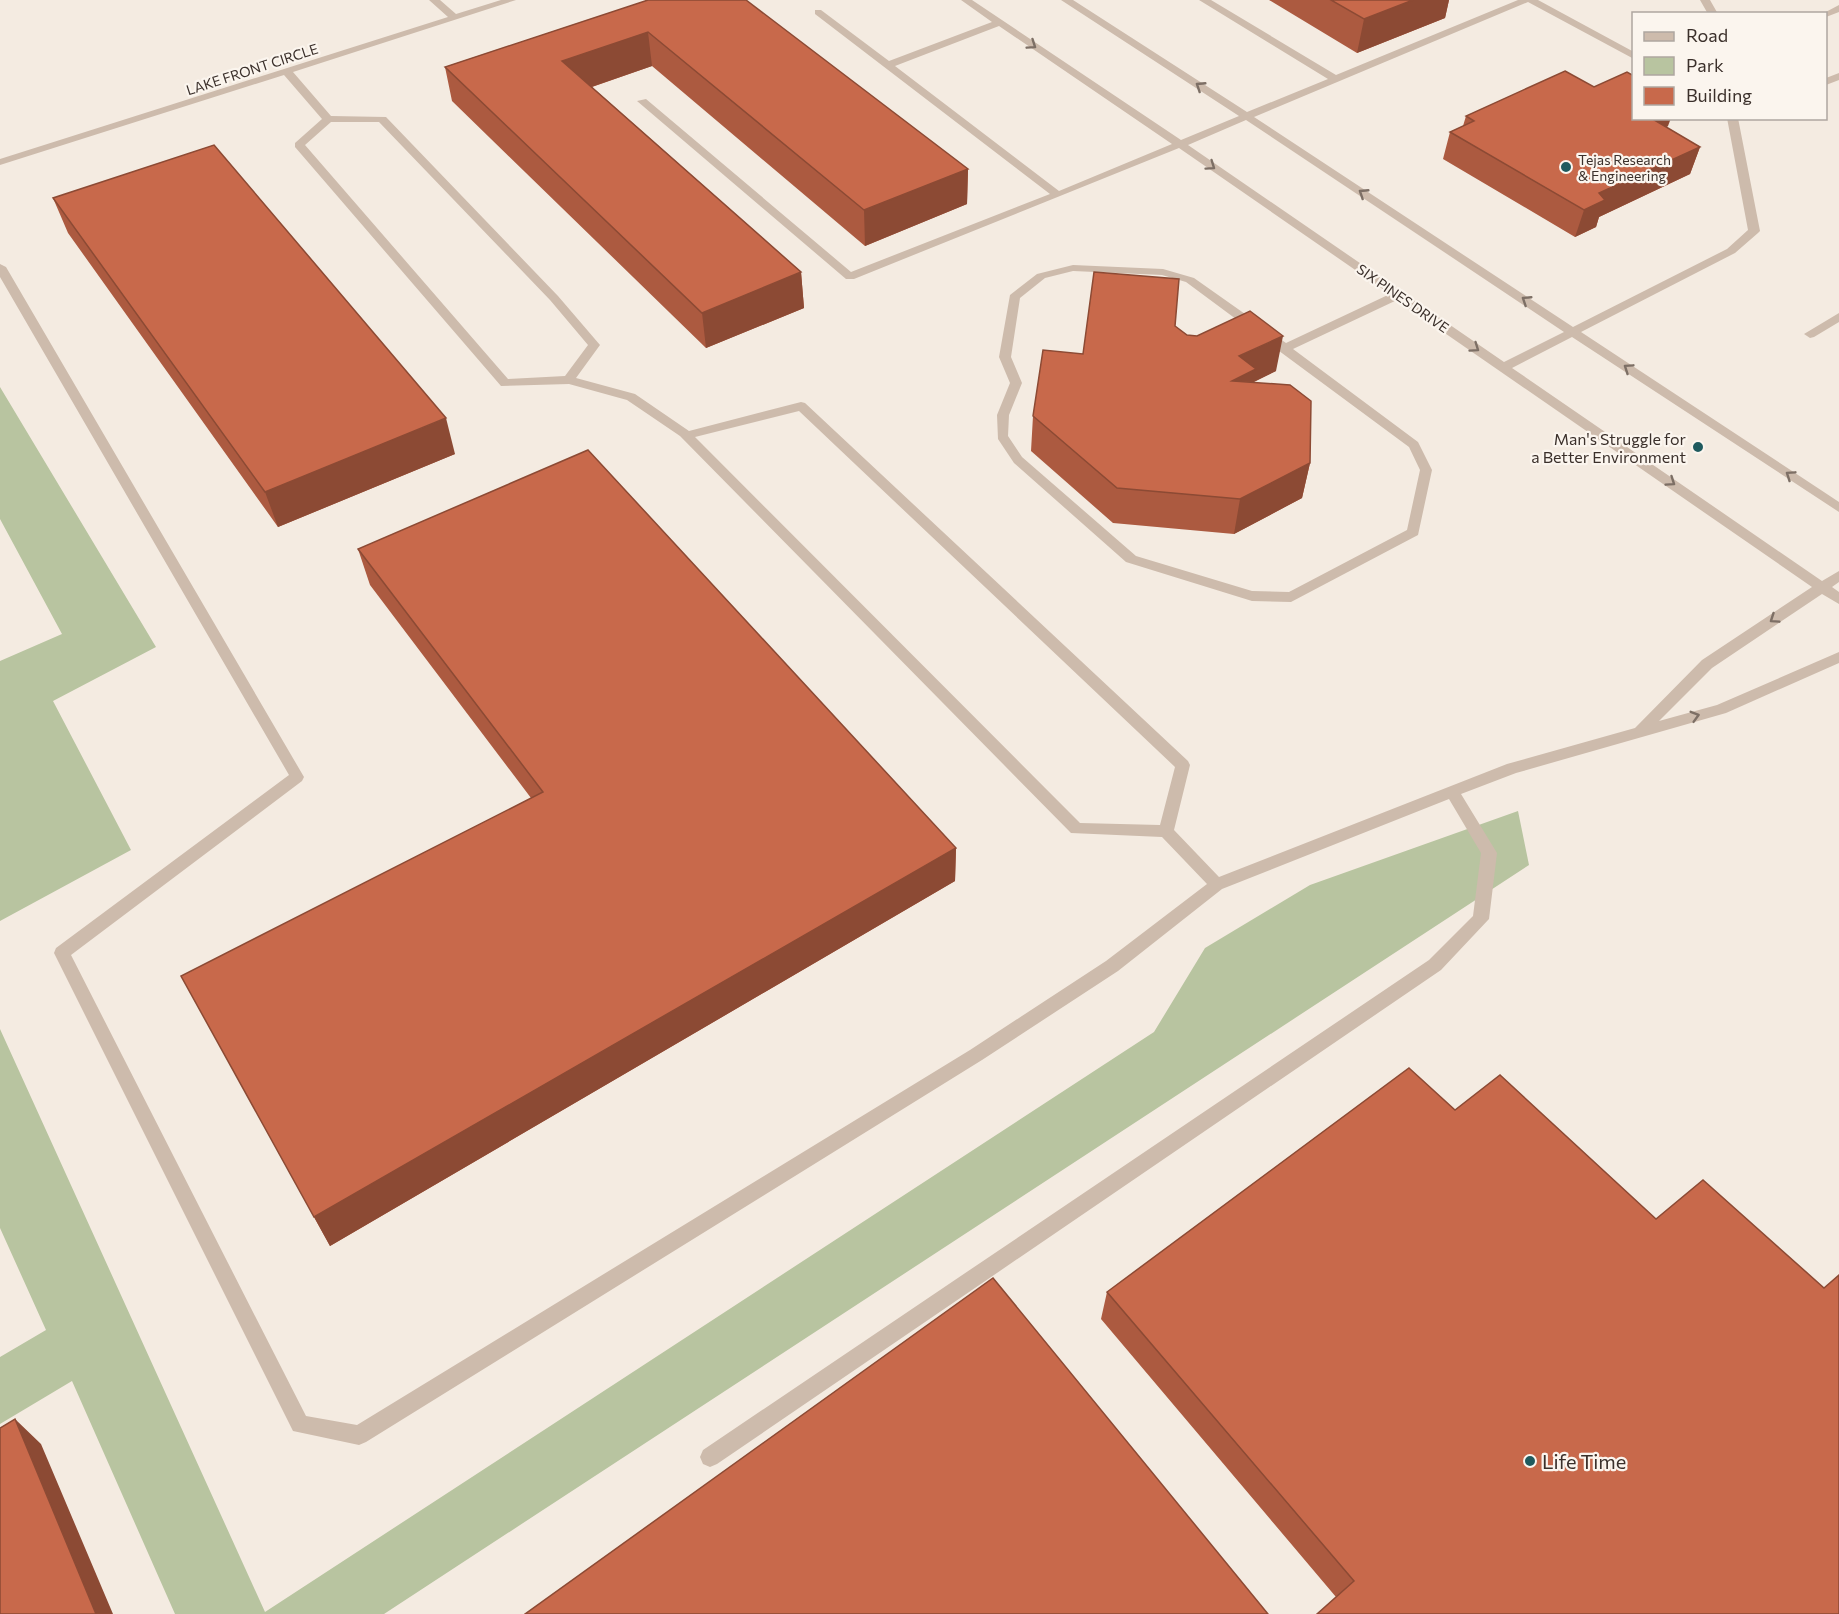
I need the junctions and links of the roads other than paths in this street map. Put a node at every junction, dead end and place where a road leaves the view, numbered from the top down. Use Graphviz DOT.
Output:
graph roads {
  1 [pos="434,0"];
  2 [pos="511,0"];
  3 [pos="966,0"];
  4 [pos="1066,0"];
  5 [pos="1204,0"];
  6 [pos="1490,0"];
  7 [pos="1528,0"];
  8 [pos="1505,8"];
  9 [pos="818,12"];
  10 [pos="455,18"];
  11 [pos="999,23"];
  12 [pos="1632,55"];
  13 [pos="888,65"];
  14 [pos="287,72"];
  15 [pos="1335,79"];
  16 [pos="642,101"];
  17 [pos="1246,116"];
  18 [pos="328,119"];
  19 [pos="1734,120"];
  20 [pos="1180,144"];
  21 [pos="0,162"];
  22 [pos="1058,195"];
  23 [pos="0,267"];
  24 [pos="1398,295"];
  25 [pos="1839,317"];
  26 [pos="1575,332"];
  27 [pos="1810,334"];
  28 [pos="1285,348"];
  29 [pos="1504,367"];
  30 [pos="569,380"];
  31 [pos="687,435"];
  32 [pos="1839,508"];
  33 [pos="1839,576"];
  34 [pos="1822,585"];
  35 [pos="1839,599"];
  36 [pos="1839,657"];
  37 [pos="1638,732"];
  38 [pos="1452,792"];
  39 [pos="1166,831"];
  40 [pos="1217,885"];
  41 [pos="921,1314"];
  42 [pos="933,1334"];
  43 [pos="710,1457"];
  1 -- 10 [label="street"];
  2 -- 10 [label="street, LAKE FRONT CIRCLE"];
  3 -- 11 [label="street, SIX PINES DRIVE"];
  17 -- 4 [label="street, one-way"];
  5 -- 15 [label="street"];
  6 -- 8 [label="street"];
  7 -- 8 [label="street"];
  7 -- 12 [label="street"];
  8 -- 15 [label="street"];
  9 -- 13 [label="street"];
  10 -- 14 [label="street, LAKE FRONT CIRCLE"];
  11 -- 13 [label="street"];
  11 -- 20 [label="street, SIX PINES DRIVE, one-way"];
  13 -- 22 [label="street"];
  14 -- 18 [label="street"];
  14 -- 21 [label="street, LAKE FRONT CIRCLE"];
  15 -- 17 [label="street"];
  16 -- 22 [label="street"];
  17 -- 20 [label="street"];
  26 -- 17 [label="street, one-way"];
  18 -- 30 [label="street"];
  18 -- 30 [label="street"];
  19 -- 26 [label="street"];
  20 -- 22 [label="street"];
  20 -- 24 [label="street, SIX PINES DRIVE, one-way"];
  23 -- 40 [label="street"];
  24 -- 28 [label="street"];
  24 -- 29 [label="street, SIX PINES DRIVE, one-way"];
  25 -- 27 [label="street"];
  26 -- 29 [label="street"];
  32 -- 26 [label="street, one-way"];
  28 -- 28 [label="street"];
  29 -- 34 [label="street, SIX PINES DRIVE, one-way"];
  30 -- 31 [label="street"];
  31 -- 39 [label="street"];
  31 -- 39 [label="street"];
  33 -- 34 [label="street"];
  34 -- 35 [label="street, SIX PINES DRIVE"];
  34 -- 37 [label="street, one-way"];
  37 -- 36 [label="street, one-way"];
  37 -- 38 [label="street"];
  38 -- 40 [label="street"];
  38 -- 41 [label="street"];
  39 -- 40 [label="street"];
  41 -- 42 [label="street"];
  41 -- 43 [label="street"];
}
